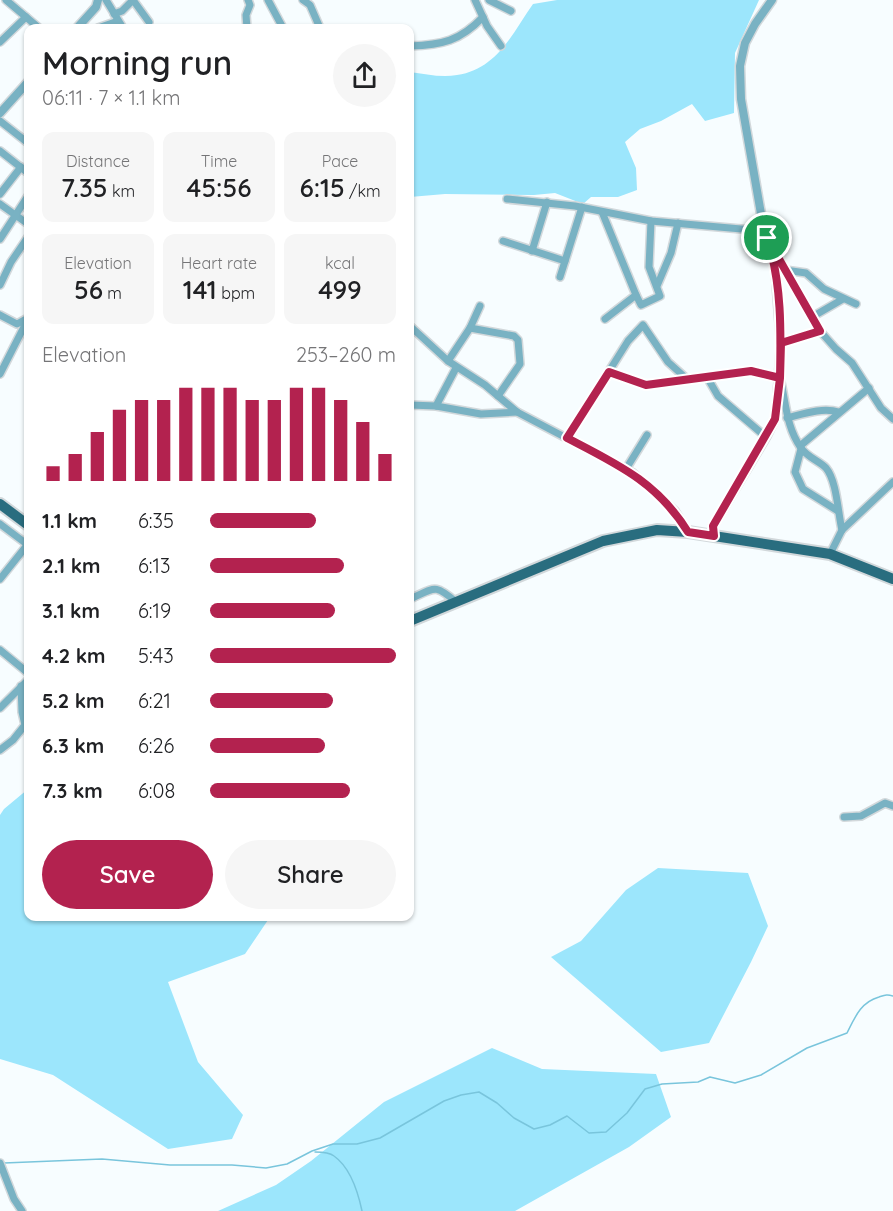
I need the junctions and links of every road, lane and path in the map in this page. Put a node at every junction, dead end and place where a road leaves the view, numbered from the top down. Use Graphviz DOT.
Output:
graph roads {
  1 [pos="6,0"];
  2 [pos="98,0"];
  3 [pos="106,0"];
  4 [pos="133,0"];
  5 [pos="248,0"];
  6 [pos="268,0"];
  7 [pos="303,0"];
  8 [pos="475,0"];
  9 [pos="489,0"];
  10 [pos="769,2"];
  11 [pos="511,11"];
  12 [pos="26,17"];
  13 [pos="116,17"];
  14 [pos="483,17"];
  15 [pos="149,22"];
  16 [pos="34,24"];
  17 [pos="81,24"];
  18 [pos="105,24"];
  19 [pos="120,24"];
  20 [pos="247,24"];
  21 [pos="281,24"];
  22 [pos="318,24"];
  23 [pos="0,42"];
  24 [pos="414,46"];
  25 [pos="501,46"];
  26 [pos="24,86"];
  27 [pos="2,108"];
  28 [pos="0,121"];
  29 [pos="24,140"];
  30 [pos="0,152"];
  31 [pos="21,167"];
  32 [pos="24,169"];
  33 [pos="0,194"];
  34 [pos="507,199"];
  35 [pos="24,202"];
  36 [pos="547,202"];
  37 [pos="0,204"];
  38 [pos="582,207"];
  39 [pos="602,212"];
  40 [pos="16,215"];
  41 [pos="24,221"];
  42 [pos="651,221"];
  43 [pos="678,223"];
  44 [pos="765,235"];
  45 [pos="0,239"];
  46 [pos="503,240"];
  47 [pos="24,243"];
  48 [pos="532,251"];
  49 [pos="565,261"];
  50 [pos="785,270"];
  51 [pos="560,277"];
  52 [pos="0,285"];
  53 [pos="657,286"];
  54 [pos="636,295"];
  55 [pos="843,299"];
  56 [pos="856,304"];
  57 [pos="480,306"];
  58 [pos="0,315"];
  59 [pos="812,317"];
  60 [pos="605,319"];
  61 [pos="24,320"];
  62 [pos="24,326"];
  63 [pos="470,328"];
  64 [pos="414,330"];
  65 [pos="820,331"];
  66 [pos="781,343"];
  67 [pos="0,351"];
  68 [pos="8,358"];
  69 [pos="448,361"];
  70 [pos="456,368"];
  71 [pos="609,372"];
  72 [pos="0,374"];
  73 [pos="707,377"];
  74 [pos="780,378"];
  75 [pos="688,380"];
  76 [pos="869,388"];
  77 [pos="498,396"];
  78 [pos="414,405"];
  79 [pos="436,406"];
  80 [pos="517,412"];
  81 [pos="839,412"];
  82 [pos="787,418"];
  83 [pos="893,419"];
  84 [pos="647,435"];
  85 [pos="766,437"];
  86 [pos="567,438"];
  87 [pos="800,447"];
  88 [pos="626,469"];
  89 [pos="893,483"];
  90 [pos="0,504"];
  91 [pos="838,511"];
  92 [pos="24,522"];
  93 [pos="0,524"];
  94 [pos="842,530"];
  95 [pos="688,532"];
  96 [pos="714,536"];
  97 [pos="24,542"];
  98 [pos="24,550"];
  99 [pos="830,554"];
  100 [pos="0,579"];
  101 [pos="893,579"];
  102 [pos="414,597"];
  103 [pos="456,602"];
  104 [pos="414,619"];
  105 [pos="0,650"];
  106 [pos="24,670"];
  107 [pos="24,683"];
  108 [pos="21,686"];
  109 [pos="0,708"];
  110 [pos="24,721"];
  111 [pos="24,726"];
  112 [pos="0,750"];
  113 [pos="893,806"];
  114 [pos="844,817"];
  115 [pos="0,1163"];
  116 [pos="22,1211"];
  1 -- 12 [label="street"];
  2 -- 17 [label="street"];
  3 -- 13 [label="street"];
  4 -- 13 [label="street"];
  4 -- 15 [label="street"];
  5 -- 20 [label="street"];
  6 -- 21 [label="street"];
  7 -- 22 [label="street"];
  8 -- 14 [label="street"];
  9 -- 11 [label="street"];
  10 -- 44 [label="street"];
  12 -- 16 [label="street"];
  12 -- 23 [label="street"];
  13 -- 18 [label="street"];
  13 -- 19 [label="street"];
  14 -- 24 [label="street"];
  14 -- 25 [label="street"];
  26 -- 27 [label="street"];
  28 -- 29 [label="street"];
  30 -- 31 [label="street"];
  31 -- 32 [label="street"];
  31 -- 33 [label="street"];
  34 -- 36 [label="street"];
  35 -- 40 [label="street"];
  36 -- 38 [label="street"];
  36 -- 48 [label="street"];
  37 -- 40 [label="street"];
  38 -- 39 [label="street"];
  38 -- 49 [label="street"];
  39 -- 42 [label="street"];
  39 -- 54 [label="street"];
  40 -- 41 [label="street"];
  40 -- 45 [label="street"];
  42 -- 43 [label="street"];
  42 -- 53 [label="street"];
  43 -- 44 [label="street"];
  43 -- 53 [label="street"];
  44 -- 50 [label="street"];
  44 -- 66 [label="street"];
  46 -- 48 [label="street"];
  47 -- 52 [label="street"];
  48 -- 49 [label="street"];
  49 -- 51 [label="street"];
  50 -- 55 [label="street"];
  50 -- 59 [label="street"];
  53 -- 54 [label="street"];
  54 -- 60 [label="street"];
  55 -- 56 [label="street"];
  55 -- 59 [label="street"];
  57 -- 63 [label="street"];
  58 -- 61 [label="street"];
  59 -- 65 [label="street"];
  62 -- 68 [label="street"];
  63 -- 69 [label="street"];
  63 -- 77 [label="street"];
  64 -- 69 [label="street"];
  65 -- 66 [label="street"];
  65 -- 76 [label="street"];
  66 -- 74 [label="street"];
  67 -- 68 [label="street"];
  68 -- 72 [label="street"];
  69 -- 70 [label="street"];
  70 -- 77 [label="street"];
  70 -- 79 [label="street"];
  71 -- 75 [label="street"];
  71 -- 75 [label="street"];
  71 -- 86 [label="street"];
  73 -- 74 [label="street"];
  73 -- 75 [label="street"];
  73 -- 85 [label="street"];
  74 -- 82 [label="street"];
  74 -- 85 [label="street"];
  76 -- 81 [label="street"];
  76 -- 83 [label="street"];
  77 -- 80 [label="street"];
  78 -- 79 [label="street"];
  79 -- 80 [label="street"];
  80 -- 86 [label="street"];
  81 -- 82 [label="street"];
  81 -- 87 [label="street"];
  82 -- 87 [label="street"];
  84 -- 88 [label="street"];
  85 -- 96 [label="street"];
  86 -- 88 [label="street"];
  87 -- 91 [label="street"];
  87 -- 91 [label="street"];
  88 -- 95 [label="street"];
  89 -- 94 [label="street"];
  90 -- 92 [label="main road"];
  91 -- 94 [label="street"];
  93 -- 97 [label="street"];
  94 -- 99 [label="street"];
  95 -- 96 [label="main road"];
  95 -- 103 [label="main road"];
  96 -- 99 [label="main road"];
  98 -- 100 [label="street"];
  99 -- 101 [label="main road"];
  102 -- 103 [label="street"];
  103 -- 104 [label="main road"];
  105 -- 106 [label="street"];
  107 -- 108 [label="street"];
  108 -- 109 [label="street"];
  108 -- 110 [label="street"];
  111 -- 112 [label="street"];
  113 -- 114 [label="street"];
  115 -- 116 [label="street"];
}
